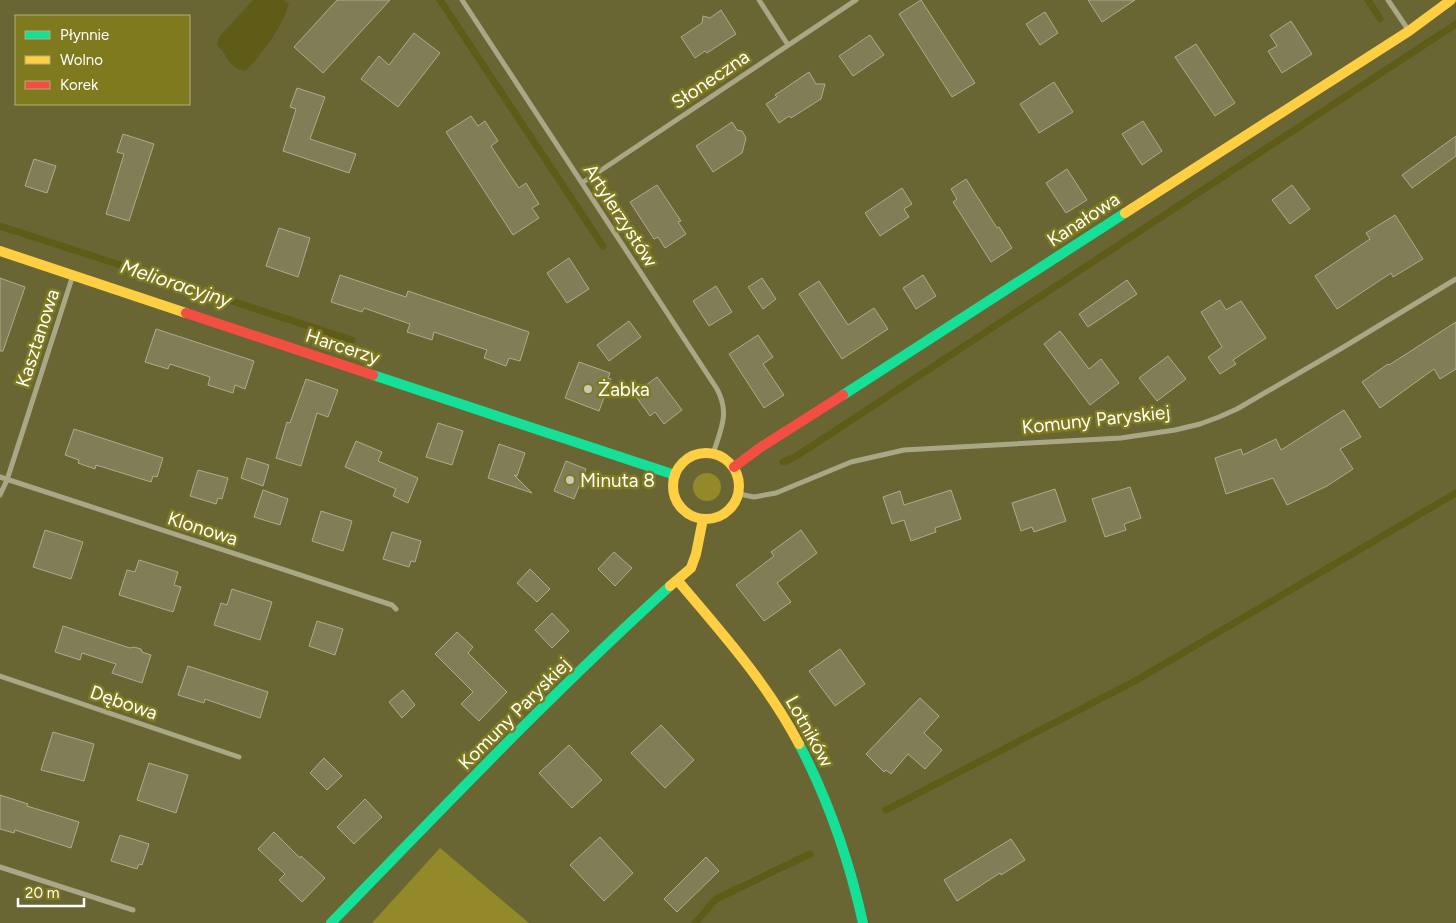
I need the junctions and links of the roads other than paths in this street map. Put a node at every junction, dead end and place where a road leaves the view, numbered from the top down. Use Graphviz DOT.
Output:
graph roads {
  1 [pos="462,0"];
  2 [pos="759,0"];
  3 [pos="856,0"];
  4 [pos="1388,0"];
  5 [pos="1451,0"];
  6 [pos="1409,31"];
  7 [pos="788,44"];
  8 [pos="582,183"];
  9 [pos="0,251"];
  10 [pos="73,275"];
  11 [pos="1456,279"];
  12 [pos="713,454"];
  13 [pos="734,467"];
  14 [pos="675,475"];
  15 [pos="0,477"];
  16 [pos="7,480"];
  17 [pos="739,494"];
  18 [pos="0,495"];
  19 [pos="703,519"];
  20 [pos="678,581"];
  21 [pos="396,609"];
  22 [pos="0,676"];
  23 [pos="239,757"];
  24 [pos="0,867"];
  25 [pos="133,910"];
  26 [pos="331,923"];
  27 [pos="863,923"];
  1 -- 8 [label="street, Artylerzystów"];
  2 -- 7 [label="street"];
  3 -- 7 [label="street, Słoneczna"];
  4 -- 6 [label="street"];
  5 -- 6 [label="street, Kanałowa"];
  6 -- 13 [label="street, Kanałowa"];
  7 -- 8 [label="street, Słoneczna"];
  8 -- 12 [label="street, Artylerzystów"];
  9 -- 10 [label="street, Harcerzy"];
  10 -- 14 [label="street, Harcerzy"];
  10 -- 16 [label="street, Kasztanowa"];
  11 -- 17 [label="street, Komuny Paryskiej"];
  12 -- 13 [label="street"];
  12 -- 14 [label="street"];
  13 -- 17 [label="street"];
  14 -- 19 [label="street"];
  15 -- 16 [label="street, Klonowa"];
  16 -- 18 [label="street, Kasztanowa"];
  16 -- 21 [label="street, Klonowa"];
  17 -- 19 [label="street"];
  19 -- 20 [label="street, Komuny Paryskiej"];
  20 -- 26 [label="street, Komuny Paryskiej"];
  20 -- 27 [label="street, Lotników"];
  22 -- 23 [label="street, Dębowa"];
  24 -- 25 [label="street"];
}
